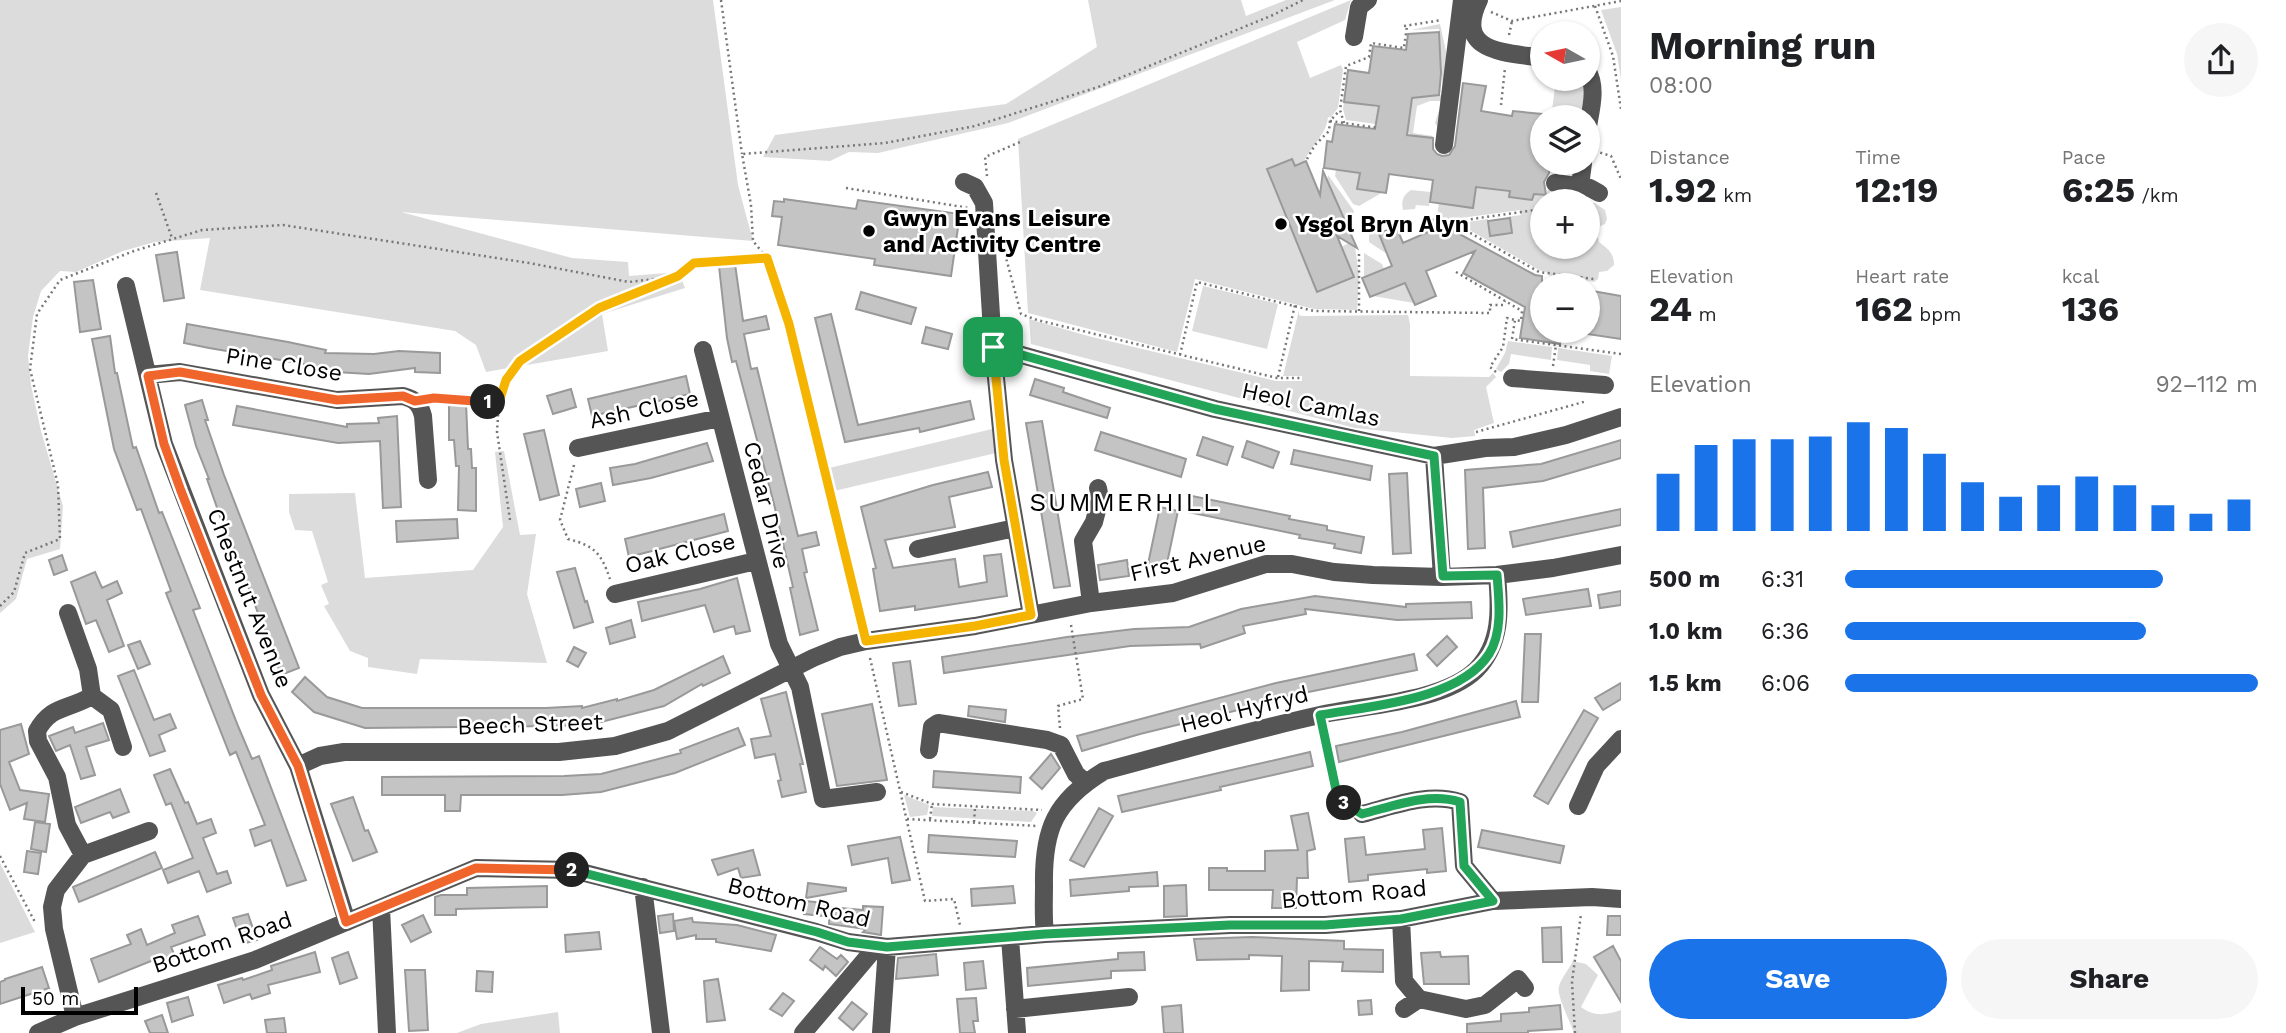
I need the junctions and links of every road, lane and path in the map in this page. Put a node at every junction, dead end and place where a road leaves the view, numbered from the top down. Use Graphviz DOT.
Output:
graph roads {
  1 [pos="721,0"];
  2 [pos="1304,0"];
  3 [pos="1368,0"];
  4 [pos="1621,1"];
  5 [pos="1462,4"];
  6 [pos="1483,5"];
  7 [pos="1595,6"];
  8 [pos="1354,37"];
  9 [pos="1530,56"];
  10 [pos="1621,109"];
  11 [pos="1340,110"];
  12 [pos="1330,121"];
  13 [pos="1344,123"];
  14 [pos="1379,128"];
  15 [pos="1020,142"];
  16 [pos="1444,145"];
  17 [pos="743,154"];
  18 [pos="1600,156"];
  19 [pos="985,157"];
  20 [pos="1307,159"];
  21 [pos="1583,175"];
  22 [pos="1621,179"];
  23 [pos="964,182"];
  24 [pos="1555,183"];
  25 [pos="1580,186"];
  26 [pos="846,188"];
  27 [pos="1588,189"];
  28 [pos="156,193"];
  29 [pos="974,208"];
  30 [pos="1530,211"];
  31 [pos="1451,222"];
  32 [pos="1439,227"];
  33 [pos="173,238"];
  34 [pos="1359,254"];
  35 [pos="767,258"];
  36 [pos="1455,272"];
  37 [pos="1547,273"];
  38 [pos="678,276"];
  39 [pos="126,286"];
  40 [pos="1505,301"];
  41 [pos="1295,305"];
  42 [pos="1359,312"];
  43 [pos="1021,314"];
  44 [pos="1515,320"];
  45 [pos="993,347"];
  46 [pos="702,350"];
  47 [pos="1621,354"];
  48 [pos="1180,355"];
  49 [pos="148,376"];
  50 [pos="1278,378"];
  51 [pos="1302,378"];
  52 [pos="1512,379"];
  53 [pos="1604,385"];
  54 [pos="415,401"];
  55 [pos="499,402"];
  56 [pos="1621,417"];
  57 [pos="720,418"];
  58 [pos="578,448"];
  59 [pos="1485,448"];
  60 [pos="1434,456"];
  61 [pos="428,480"];
  62 [pos="1098,488"];
  63 [pos="510,520"];
  64 [pos="1016,528"];
  65 [pos="918,550"];
  66 [pos="1621,555"];
  67 [pos="756,561"];
  68 [pos="1497,575"];
  69 [pos="1443,576"];
  70 [pos="615,594"];
  71 [pos="1091,603"];
  72 [pos="0,606"];
  73 [pos="1069,608"];
  74 [pos="68,614"];
  75 [pos="1031,615"];
  76 [pos="866,641"];
  77 [pos="792,669"];
  78 [pos="92,696"];
  79 [pos="1320,715"];
  80 [pos="1621,739"];
  81 [pos="1061,745"];
  82 [pos="123,747"];
  83 [pos="929,750"];
  84 [pos="298,766"];
  85 [pos="1085,782"];
  86 [pos="877,792"];
  87 [pos="901,792"];
  88 [pos="932,804"];
  89 [pos="1578,806"];
  90 [pos="975,807"];
  91 [pos="1059,811"];
  92 [pos="1362,814"];
  93 [pos="907,819"];
  94 [pos="930,820"];
  95 [pos="974,822"];
  96 [pos="1049,830"];
  97 [pos="149,831"];
  98 [pos="88,853"];
  99 [pos="0,856"];
  100 [pos="643,887"];
  101 [pos="1583,897"];
  102 [pos="1621,899"];
  103 [pos="1493,901"];
  104 [pos="381,908"];
  105 [pos="1401,919"];
  106 [pos="346,922"];
  107 [pos="54,929"];
  108 [pos="1045,934"];
  109 [pos="1010,938"];
  110 [pos="963,941"];
  111 [pos="882,947"];
  112 [pos="1519,979"];
  113 [pos="1129,997"];
  114 [pos="1015,1009"];
  115 [pos="75,1017"];
  116 [pos="1017,1032"];
  117 [pos="38,1033"];
  118 [pos="387,1033"];
  119 [pos="661,1033"];
  120 [pos="803,1033"];
  121 [pos="881,1033"];
  122 [pos="1575,1033"];
  1 -- 17 [label="path"];
  2 -- 17 [label="path"];
  3 -- 8 [label="street"];
  4 -- 7 [label="path"];
  5 -- 11 [label="path"];
  5 -- 16 [label="street"];
  6 -- 7 [label="path"];
  6 -- 9 [label="street"];
  7 -- 10 [label="path"];
  11 -- 12 [label="path"];
  11 -- 13 [label="path"];
  12 -- 13 [label="path"];
  12 -- 20 [label="path"];
  13 -- 14 [label="path"];
  15 -- 19 [label="path"];
  17 -- 35 [label="path"];
  18 -- 22 [label="path"];
  21 -- 25 [label="street"];
  23 -- 45 [label="street"];
  24 -- 25 [label="street"];
  25 -- 27 [label="street"];
  26 -- 29 [label="path"];
  28 -- 33 [label="path"];
  30 -- 31 [label="path"];
  31 -- 32 [label="path"];
  31 -- 37 [label="path"];
  33 -- 38 [label="path"];
  33 -- 72 [label="path"];
  34 -- 42 [label="path"];
  35 -- 38 [label="path"];
  35 -- 76 [label="path"];
  36 -- 40 [label="path"];
  38 -- 55 [label="path"];
  39 -- 49 [label="street, Chestnut Avenue"];
  40 -- 42 [label="path"];
  40 -- 44 [label="path"];
  41 -- 42 [label="path"];
  41 -- 48 [label="path"];
  41 -- 50 [label="path"];
  43 -- 48 [label="path"];
  44 -- 47 [label="path"];
  44 -- 52 [label="path"];
  45 -- 60 [label="street, Heol Camlas"];
  45 -- 64 [label="street"];
  46 -- 57 [label="street, Cedar Drive"];
  48 -- 50 [label="path"];
  49 -- 54 [label="street, Pine Close"];
  49 -- 84 [label="street, Chestnut Avenue"];
  50 -- 51 [label="path"];
  52 -- 53 [label="street"];
  53 -- 59 [label="path"];
  54 -- 55 [label="path"];
  54 -- 61 [label="street"];
  55 -- 63 [label="path"];
  56 -- 59 [label="street, Heol Camlas"];
  57 -- 58 [label="street, Ash Close"];
  57 -- 67 [label="street, Cedar Drive"];
  58 -- 70 [label="path"];
  59 -- 60 [label="street, Heol Camlas"];
  60 -- 69 [label="street"];
  62 -- 71 [label="street"];
  64 -- 65 [label="street"];
  64 -- 75 [label="street"];
  66 -- 68 [label="street, First Avenue"];
  67 -- 70 [label="street, Oak Close"];
  67 -- 77 [label="street, Cedar Drive"];
  68 -- 69 [label="street, First Avenue"];
  68 -- 79 [label="street, Heol Hyfryd"];
  69 -- 71 [label="street, First Avenue"];
  71 -- 73 [label="street, First Avenue"];
  73 -- 75 [label="street, First Avenue"];
  73 -- 81 [label="path"];
  74 -- 78 [label="street"];
  75 -- 76 [label="street, First Avenue"];
  76 -- 77 [label="street, First Avenue"];
  76 -- 87 [label="path"];
  77 -- 84 [label="street, Beech Street"];
  77 -- 86 [label="street, Cedar Drive"];
  78 -- 82 [label="street"];
  78 -- 98 [label="street"];
  79 -- 85 [label="street, Heol Hyfryd"];
  79 -- 92 [label="path"];
  80 -- 89 [label="street"];
  81 -- 83 [label="street"];
  81 -- 85 [label="street"];
  84 -- 106 [label="street, Chestnut Avenue"];
  85 -- 91 [label="street, Heol Hyfryd"];
  87 -- 88 [label="path"];
  87 -- 93 [label="path"];
  88 -- 90 [label="path"];
  88 -- 94 [label="path"];
  90 -- 91 [label="path"];
  90 -- 95 [label="path"];
  91 -- 96 [label="street, Heol Hyfryd"];
  92 -- 103 [label="street"];
  93 -- 94 [label="path"];
  93 -- 110 [label="path"];
  94 -- 95 [label="path"];
  95 -- 96 [label="path"];
  96 -- 108 [label="street, Heol Hyfryd"];
  97 -- 98 [label="street"];
  98 -- 107 [label="street"];
  99 -- 107 [label="path"];
  100 -- 104 [label="street, Bottom Road"];
  100 -- 111 [label="street, Bottom Road"];
  100 -- 119 [label="street"];
  101 -- 102 [label="street, Bottom Road"];
  101 -- 103 [label="street, Bottom Road"];
  101 -- 122 [label="path"];
  103 -- 105 [label="street, Bottom Road"];
  104 -- 106 [label="street, Bottom Road"];
  104 -- 118 [label="street"];
  105 -- 108 [label="street, Bottom Road"];
  105 -- 112 [label="street"];
  106 -- 115 [label="street, Bottom Road"];
  107 -- 115 [label="street"];
  108 -- 109 [label="street, Bottom Road"];
  109 -- 110 [label="street, Bottom Road"];
  109 -- 114 [label="street"];
  110 -- 111 [label="street, Bottom Road"];
  111 -- 120 [label="street"];
  111 -- 121 [label="street"];
  113 -- 114 [label="street"];
  114 -- 116 [label="street"];
  115 -- 117 [label="street, Bottom Road"];
}
